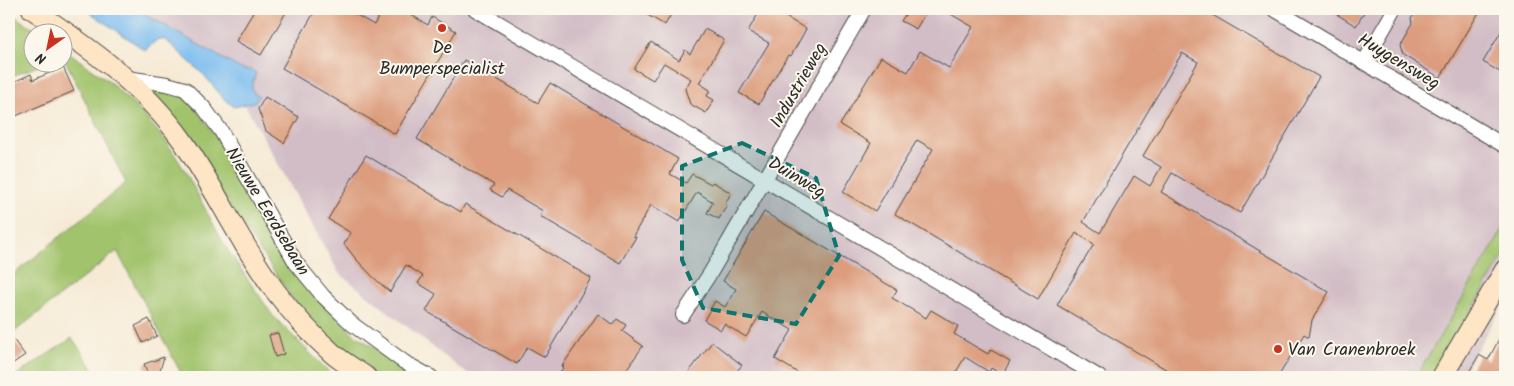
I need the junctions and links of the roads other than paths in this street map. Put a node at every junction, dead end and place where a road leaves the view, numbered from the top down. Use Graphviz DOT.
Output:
graph roads {
  1 [pos="32,9"];
  2 [pos="475,9"];
  3 [pos="864,9"];
  4 [pos="1274,9"];
  5 [pos="1395,9"];
  6 [pos="1364,62"];
  7 [pos="127,78"];
  8 [pos="1505,146"];
  9 [pos="764,179"];
  10 [pos="1505,270"];
  11 [pos="683,315"];
  12 [pos="366,377"];
  13 [pos="430,377"];
  14 [pos="1099,377"];
  15 [pos="1442,377"];
  1 -- 7 [label="main road, Nieuwe Eerdsebaan"];
  2 -- 9 [label="street, Duinweg"];
  3 -- 9 [label="street, Industrieweg"];
  4 -- 6 [label="street, Huygensweg"];
  5 -- 6 [label="street"];
  6 -- 8 [label="street, Huygensweg"];
  7 -- 12 [label="main road, Nieuwe Eerdsebaan"];
  7 -- 13 [label="street, Nieuwe Eerdsebaan"];
  9 -- 11 [label="street, Industrieweg"];
  9 -- 14 [label="street, Duinweg"];
  10 -- 15 [label="main road"];
}
